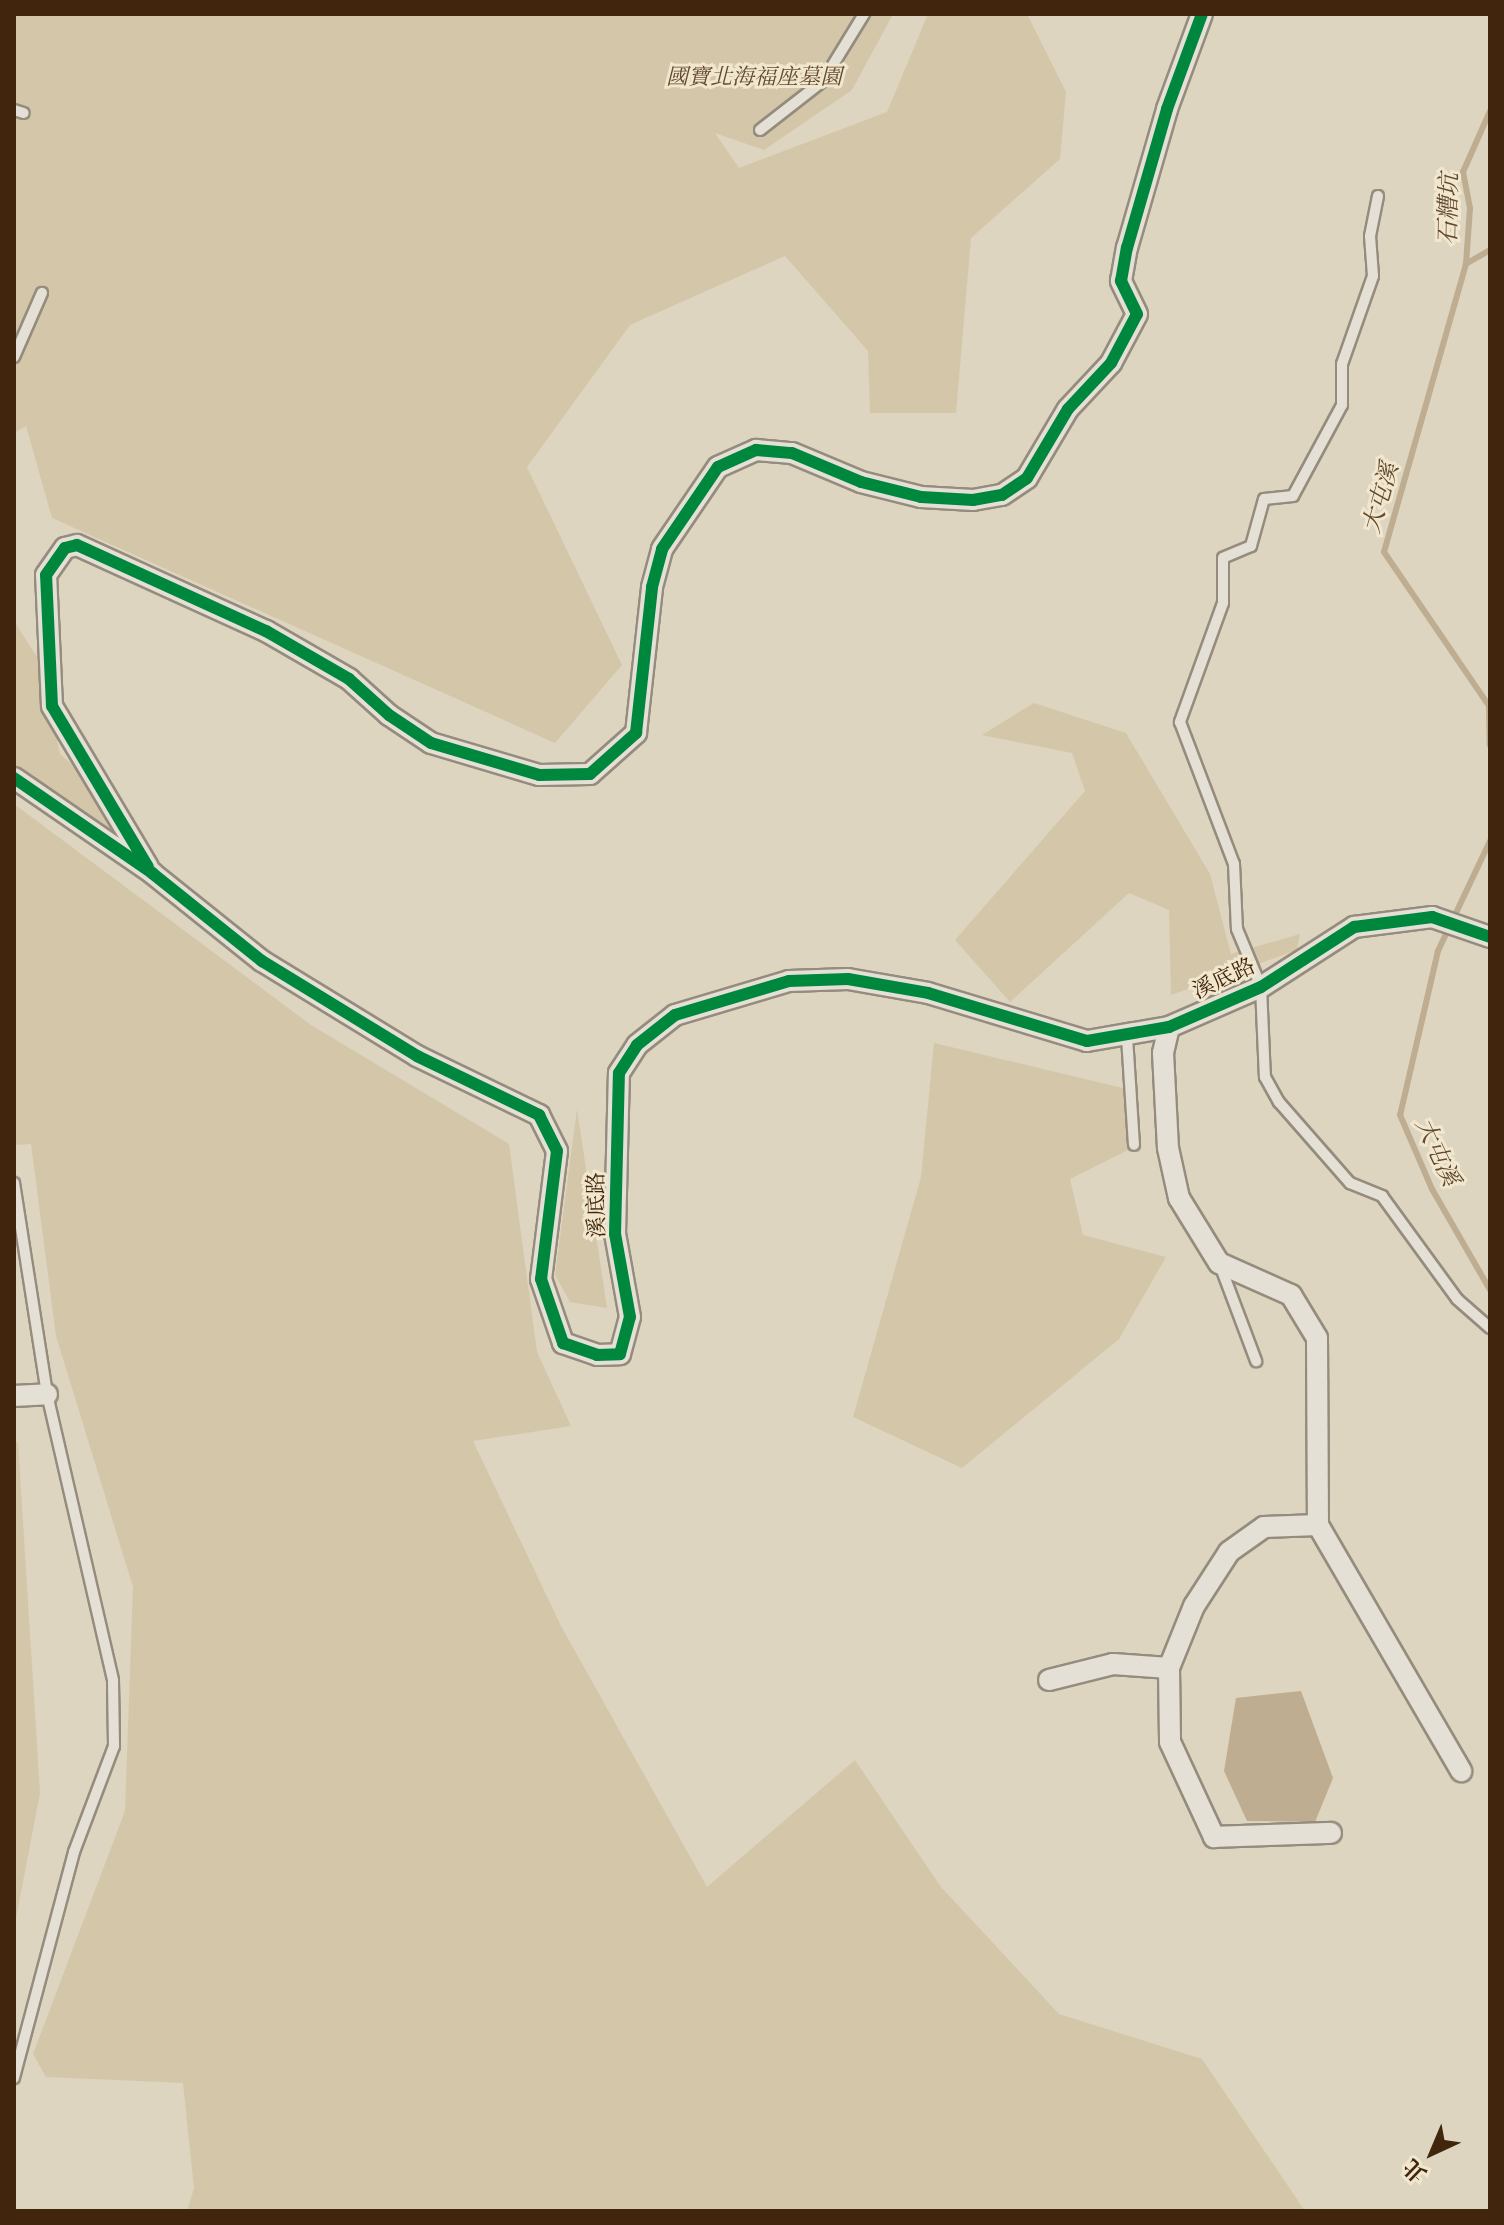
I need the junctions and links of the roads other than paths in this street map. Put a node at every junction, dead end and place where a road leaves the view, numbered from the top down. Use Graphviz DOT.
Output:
graph roads {
  1 [pos="864,14"];
  2 [pos="1202,14"];
  3 [pos="760,130"];
  4 [pos="1378,196"];
  5 [pos="42,293"];
  6 [pos="14,357"];
  7 [pos="14,778"];
  8 [pos="152,873"];
  9 [pos="1480,935"];
  10 [pos="1261,987"];
  11 [pos="1169,1027"];
  12 [pos="1127,1037"];
  13 [pos="1134,1145"];
  14 [pos="14,1183"];
  15 [pos="1219,1263"];
  16 [pos="1490,1328"];
  17 [pos="1256,1361"];
  18 [pos="47,1394"];
  19 [pos="14,1396"];
  20 [pos="1318,1525"];
  21 [pos="1169,1668"];
  22 [pos="1049,1680"];
  23 [pos="1461,1771"];
  24 [pos="1331,1833"];
  25 [pos="14,2078"];
  1 -- 3 [label="lane"];
  2 -- 8 [label="street"];
  4 -- 10 [label="lane"];
  5 -- 6 [label="lane"];
  7 -- 8 [label="street, 溪底路"];
  8 -- 12 [label="street, 溪底路"];
  9 -- 10 [label="street, 溪底路"];
  10 -- 11 [label="street, 溪底路"];
  10 -- 16 [label="lane"];
  11 -- 12 [label="street, 溪底路"];
  11 -- 15 [label="street"];
  12 -- 13 [label="lane"];
  14 -- 18 [label="lane"];
  15 -- 17 [label="lane"];
  15 -- 20 [label="street"];
  18 -- 19 [label="street"];
  18 -- 25 [label="lane"];
  20 -- 21 [label="street"];
  20 -- 23 [label="street"];
  21 -- 22 [label="street"];
  21 -- 24 [label="street"];
}
